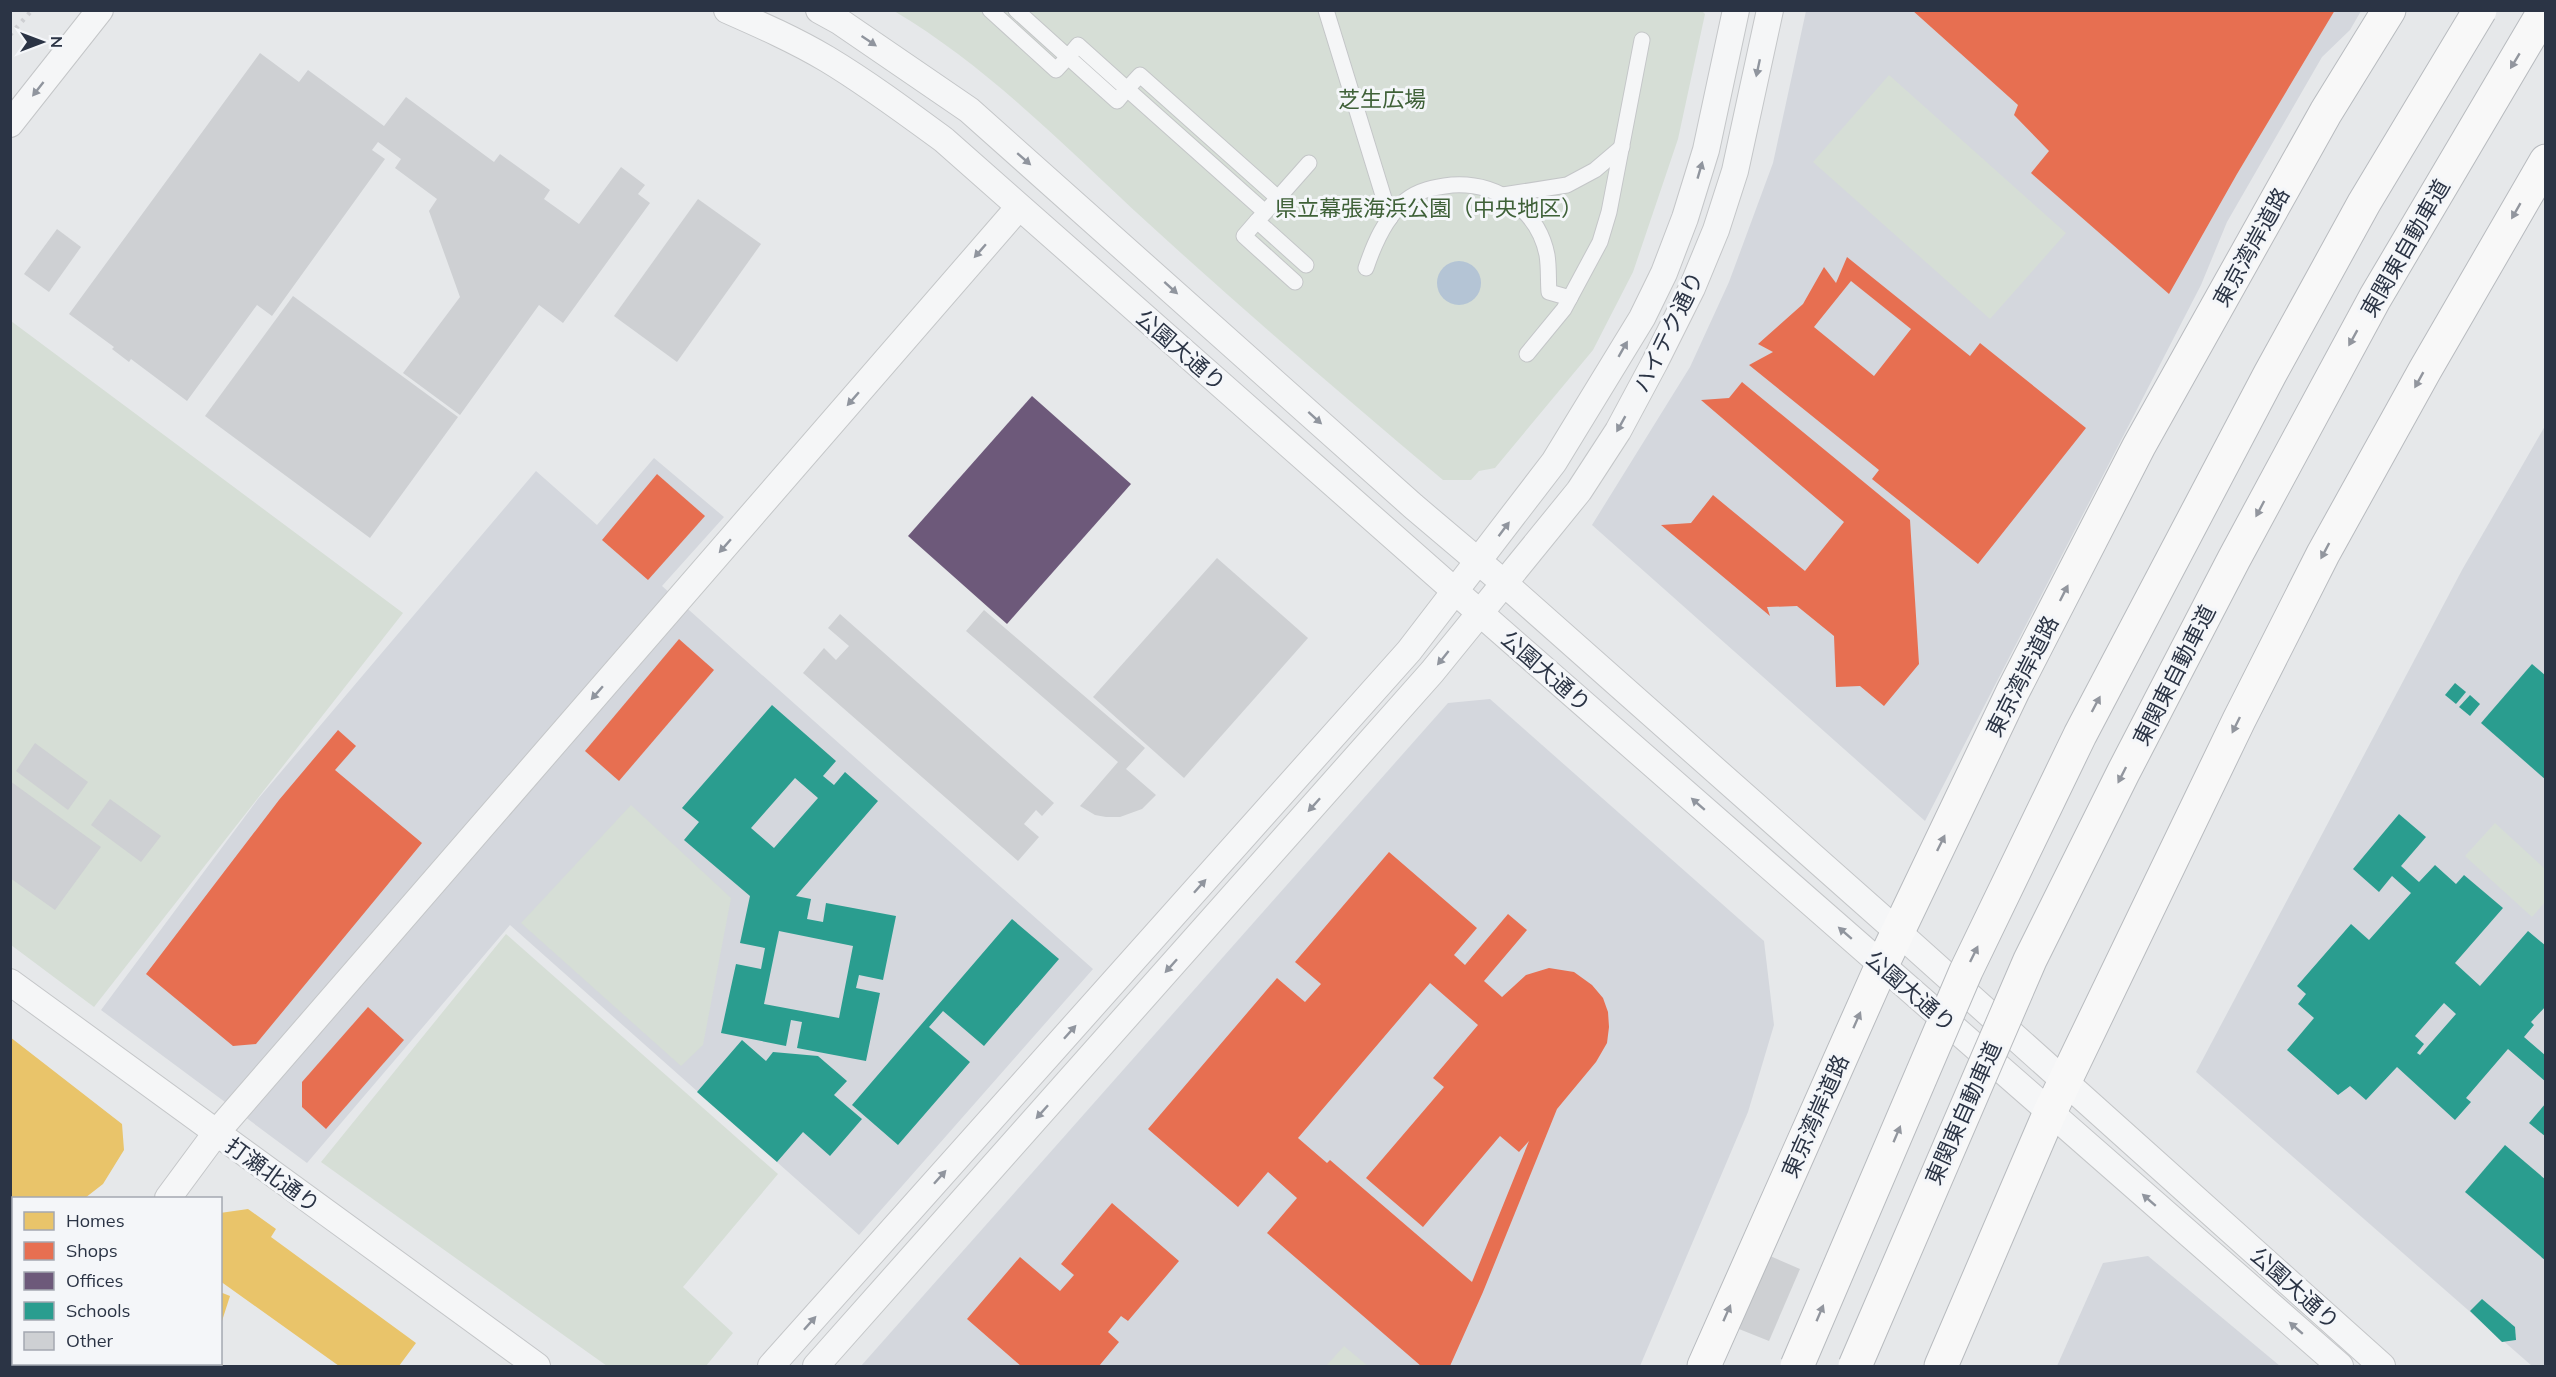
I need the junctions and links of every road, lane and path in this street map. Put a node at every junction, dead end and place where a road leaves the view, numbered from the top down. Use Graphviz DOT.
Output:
graph roads {
  1 [pos="100,10"];
  2 [pos="727,10"];
  3 [pos="819,10"];
  4 [pos="990,10"];
  5 [pos="1326,10"];
  6 [pos="1736,10"];
  7 [pos="1770,10"];
  8 [pos="2481,10"];
  9 [pos="2545,10"];
  10 [pos="1019,13"];
  11 [pos="2382,22"];
  12 [pos="1010,28"];
  13 [pos="1642,40"];
  14 [pos="1068,57"];
  15 [pos="1127,89"];
  16 [pos="1182,112"];
  17 [pos="10,124"];
  18 [pos="1169,126"];
  19 [pos="1213,140"];
  20 [pos="1622,147"];
  21 [pos="1200,154"];
  22 [pos="2546,161"];
  23 [pos="1309,163"];
  24 [pos="1503,195"];
  25 [pos="1278,198"];
  26 [pos="1019,207"];
  27 [pos="1261,217"];
  28 [pos="1390,219"];
  29 [pos="1306,265"];
  30 [pos="1366,268"];
  31 [pos="1295,282"];
  32 [pos="1570,298"];
  33 [pos="1527,354"];
  34 [pos="1479,562"];
  35 [pos="1504,583"];
  36 [pos="1456,592"];
  37 [pos="1480,613"];
  38 [pos="1898,932"];
  39 [pos="1882,965"];
  40 [pos="10,982"];
  41 [pos="2064,1082"];
  42 [pos="2050,1112"];
  43 [pos="216,1133"];
  44 [pos="149,1197"];
  45 [pos="169,1197"];
  46 [pos="537,1366"];
  47 [pos="771,1366"];
  48 [pos="816,1366"];
  49 [pos="1704,1366"];
  50 [pos="1797,1366"];
  51 [pos="1855,1366"];
  52 [pos="1941,1366"];
  53 [pos="2340,1366"];
  54 [pos="2382,1366"];
  1 -- 17 [label="street, one-way"];
  2 -- 26 [label="street, 公園大通り"];
  3 -- 34 [label="street, 公園大通り, one-way"];
  4 -- 12 [label="street"];
  5 -- 28 [label="street"];
  34 -- 6 [label="street, ハイテク通り, one-way"];
  7 -- 35 [label="street, ハイテク通り, one-way"];
  50 -- 8 [label="highway, one-way, bridge"];
  9 -- 51 [label="highway, 東関東自動車道, one-way, bridge"];
  10 -- 12 [label="street"];
  10 -- 14 [label="street"];
  38 -- 11 [label="highway, 東京湾岸道路, one-way"];
  12 -- 14 [label="street"];
  13 -- 20 [label="street"];
  14 -- 15 [label="street"];
  15 -- 16 [label="street"];
  15 -- 18 [label="street"];
  16 -- 18 [label="street"];
  16 -- 19 [label="street"];
  18 -- 21 [label="street"];
  19 -- 21 [label="street"];
  19 -- 25 [label="street"];
  20 -- 24 [label="street"];
  20 -- 32 [label="street"];
  21 -- 27 [label="street"];
  22 -- 41 [label="highway, one-way"];
  23 -- 25 [label="street"];
  24 -- 28 [label="street"];
  24 -- 32 [label="street"];
  25 -- 27 [label="street"];
  26 -- 36 [label="street, 公園大通り"];
  26 -- 43 [label="street, one-way"];
  27 -- 29 [label="street"];
  27 -- 31 [label="street"];
  28 -- 30 [label="street"];
  32 -- 33 [label="street"];
  34 -- 35 [label="street, 公園大通り"];
  34 -- 36 [label="street, ハイテク通り"];
  35 -- 37 [label="street, ハイテク通り"];
  35 -- 38 [label="street, 公園大通り"];
  36 -- 37 [label="street, 公園大通り"];
  47 -- 36 [label="street, ハイテク通り, one-way"];
  39 -- 37 [label="street, 公園大通り, one-way"];
  37 -- 48 [label="street, ハイテク通り, one-way"];
  38 -- 39 [label="highway, 東京湾岸道路"];
  38 -- 41 [label="street, 公園大通り"];
  39 -- 42 [label="street, 公園大通り"];
  49 -- 39 [label="highway, 東京湾岸道路, one-way"];
  40 -- 43 [label="street, 打瀬北通り"];
  41 -- 42 [label="highway"];
  41 -- 54 [label="street, 公園大通り"];
  42 -- 52 [label="highway"];
  53 -- 42 [label="street, 公園大通り, one-way"];
  43 -- 44 [label="street"];
  43 -- 45 [label="street"];
  43 -- 46 [label="street, 打瀬北通り"];
}
